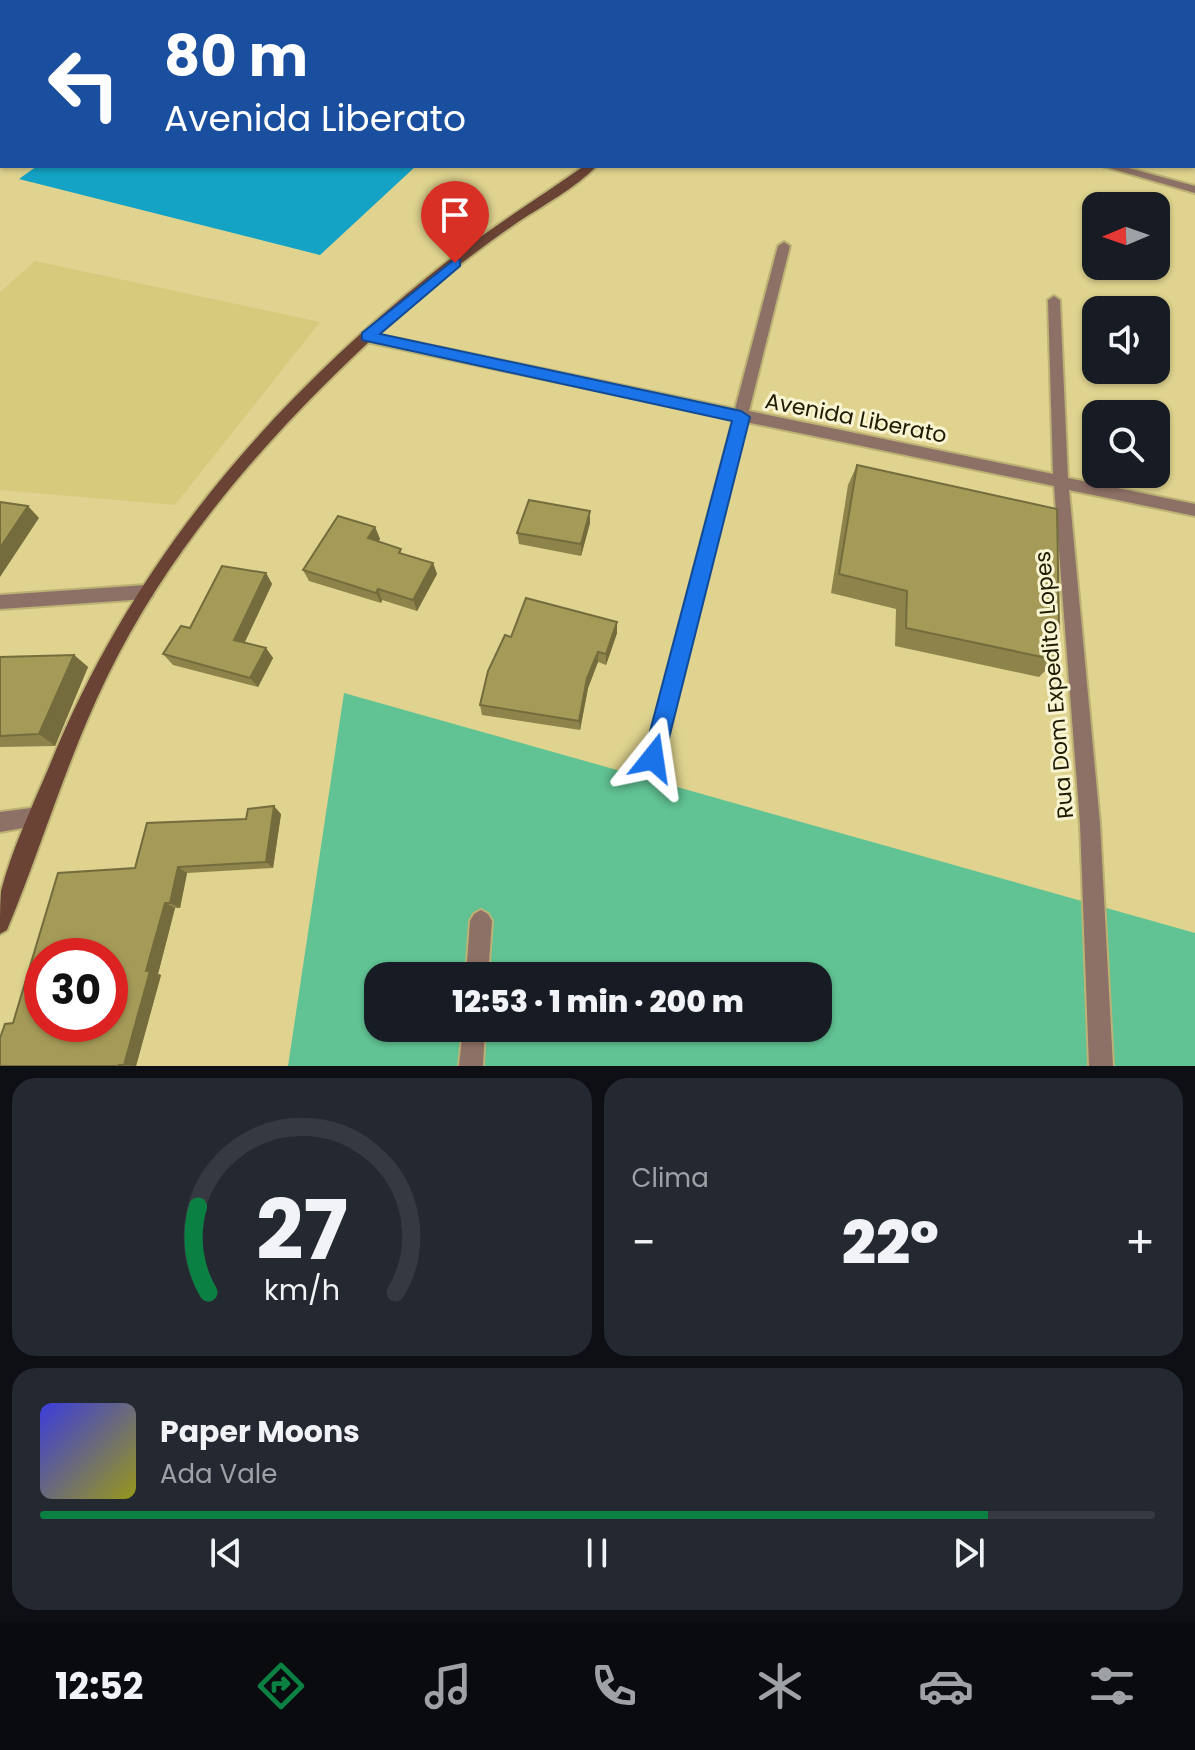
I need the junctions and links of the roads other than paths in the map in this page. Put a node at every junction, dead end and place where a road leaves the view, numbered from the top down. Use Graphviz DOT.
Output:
graph roads {
  1 [pos="588,168"];
  2 [pos="1115,168"];
  3 [pos="1195,190"];
  4 [pos="784,246"];
  5 [pos="1054,300"];
  6 [pos="367,337"];
  7 [pos="741,417"];
  8 [pos="1061,482"];
  9 [pos="1195,510"];
  10 [pos="146,592"];
  11 [pos="0,602"];
  12 [pos="653,758"];
  13 [pos="39,817"];
  14 [pos="0,822"];
  15 [pos="481,921"];
  16 [pos="0,923"];
  17 [pos="478,962"];
  18 [pos="473,1042"];
  19 [pos="471,1066"];
  20 [pos="1101,1066"];
  1 -- 6 [label="street"];
  2 -- 3 [label="street"];
  4 -- 7 [label="street"];
  5 -- 8 [label="street, Rua Dom Expedito Lopes"];
  6 -- 7 [label="street, Avenida Liberato"];
  6 -- 10 [label="street"];
  7 -- 8 [label="street, Avenida Liberato"];
  7 -- 12 [label="street"];
  8 -- 9 [label="street, Avenida Liberato"];
  8 -- 20 [label="street, Rua Dom Expedito Lopes"];
  10 -- 11 [label="street"];
  10 -- 13 [label="street"];
  13 -- 14 [label="street"];
  13 -- 16 [label="street"];
  15 -- 17 [label="street"];
  18 -- 19 [label="street"];
}
